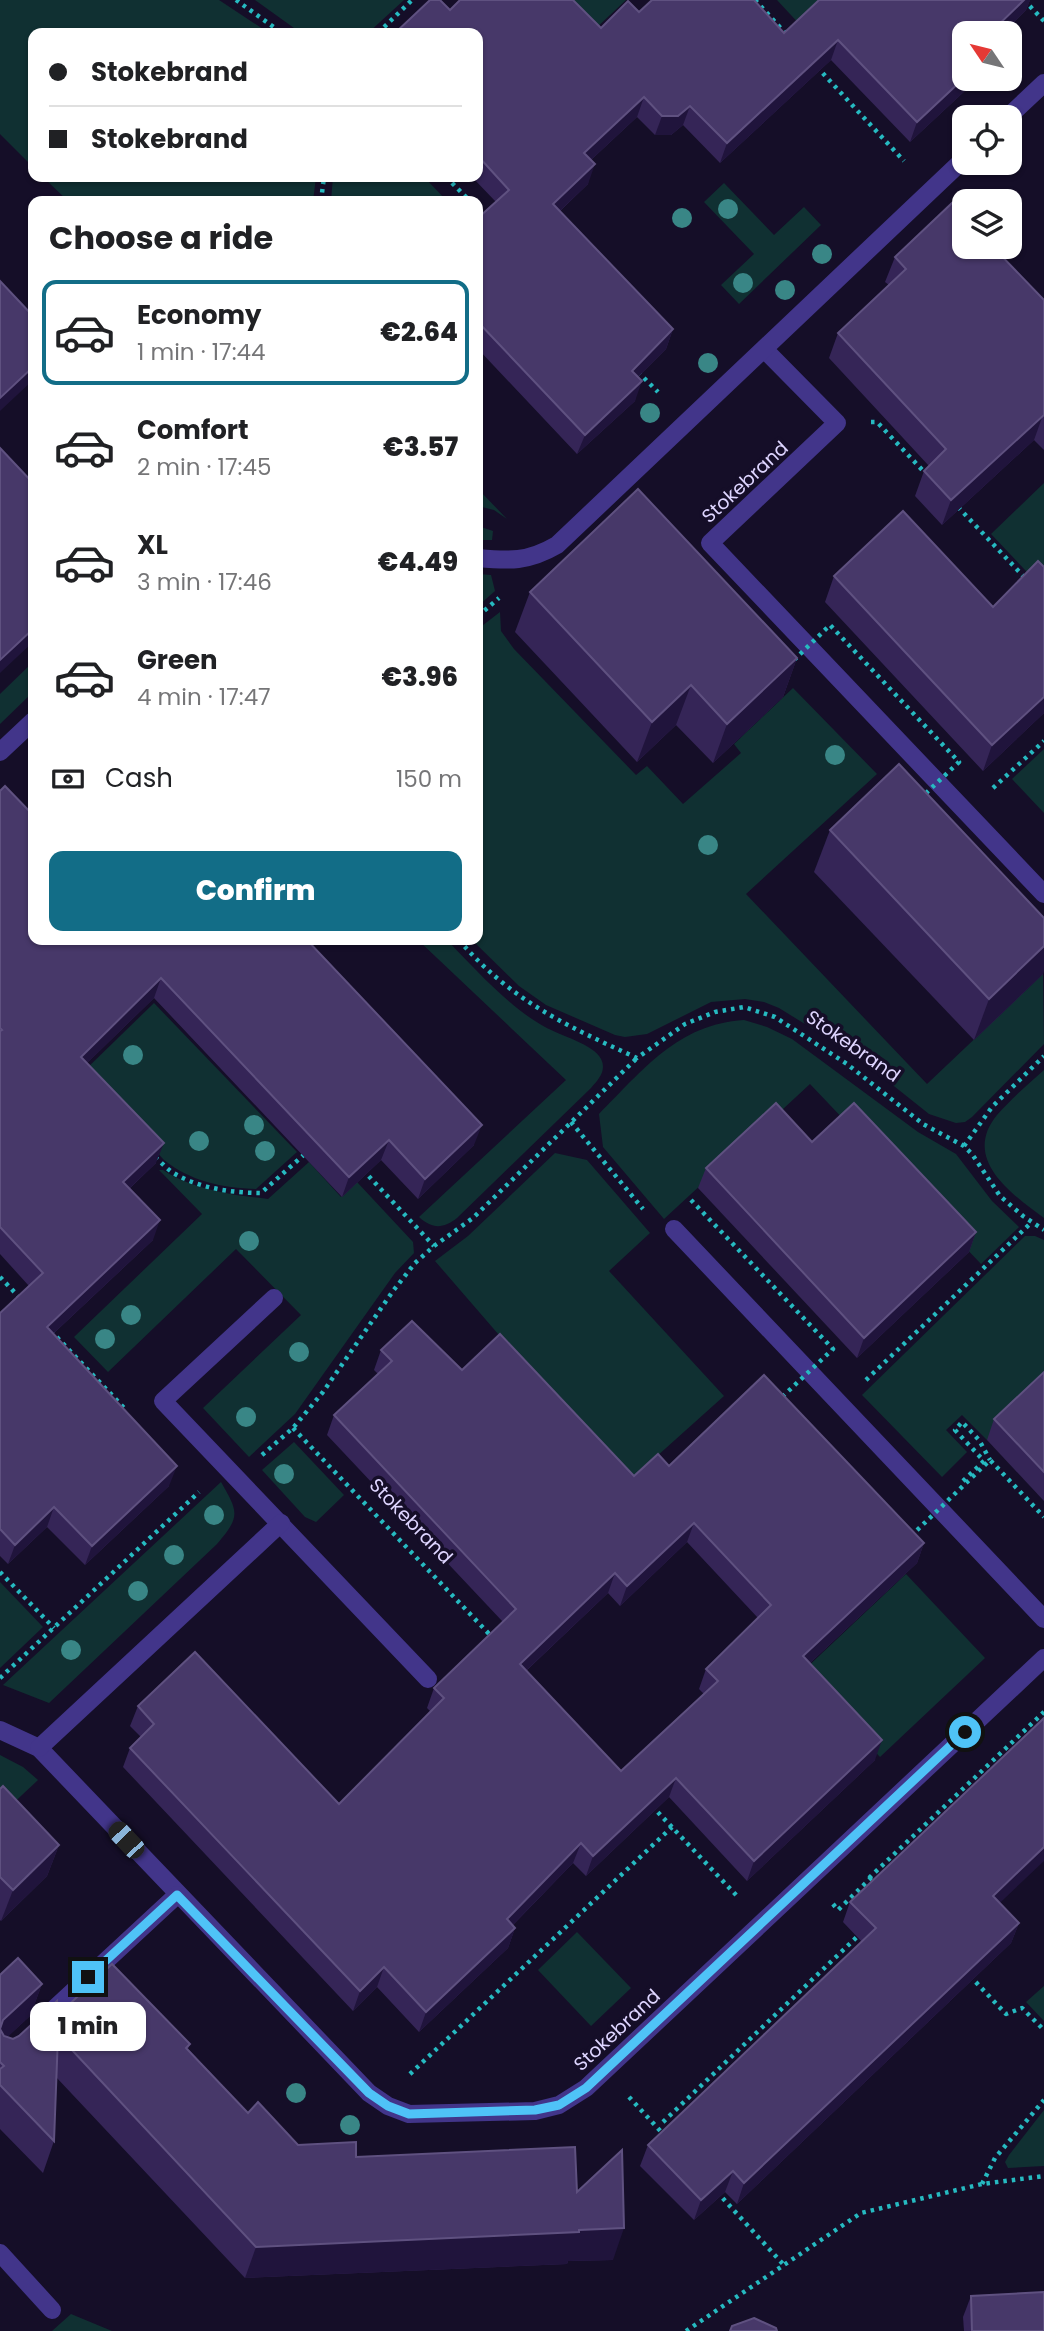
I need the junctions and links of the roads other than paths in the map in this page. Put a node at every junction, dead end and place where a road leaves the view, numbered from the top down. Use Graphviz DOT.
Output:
graph roads {
  1 [pos="1044,83"];
  2 [pos="1021,105"];
  3 [pos="952,170"];
  4 [pos="765,349"];
  5 [pos="483,558"];
  6 [pos="28,726"];
  7 [pos="0,752"];
  8 [pos="1044,894"];
  9 [pos="674,1229"];
  10 [pos="274,1298"];
  11 [pos="281,1523"];
  12 [pos="1044,1619"];
  13 [pos="1044,1658"];
  14 [pos="428,1679"];
  15 [pos="0,1730"];
  16 [pos="39,1748"];
  17 [pos="177,1895"];
  18 [pos="29,2032"];
  19 [pos="0,2253"];
  20 [pos="52,2310"];
  1 -- 2 [label="street"];
  3 -- 4 [label="street"];
  4 -- 5 [label="street"];
  4 -- 8 [label="street, Stokebrand"];
  6 -- 7 [label="street"];
  9 -- 12 [label="street"];
  10 -- 11 [label="street"];
  11 -- 14 [label="street"];
  11 -- 16 [label="street"];
  13 -- 17 [label="street, Stokebrand"];
  15 -- 16 [label="street, Stokebrand"];
  16 -- 17 [label="street, Stokebrand"];
  17 -- 18 [label="street"];
  19 -- 20 [label="street"];
}
